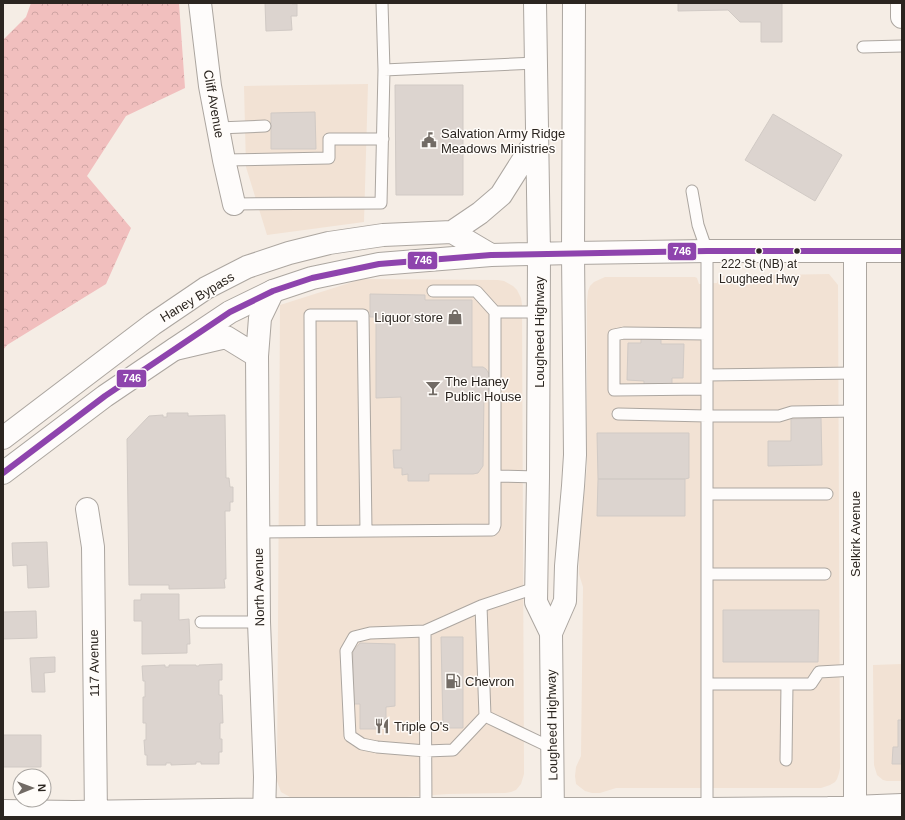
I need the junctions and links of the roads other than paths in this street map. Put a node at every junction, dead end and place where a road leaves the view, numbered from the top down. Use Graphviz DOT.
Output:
graph roads {
  1 [pos="200,3"];
  2 [pos="382,3"];
  3 [pos="535,3"];
  4 [pos="574,3"];
  5 [pos="902,3"];
  6 [pos="902,17"];
  7 [pos="902,46"];
  8 [pos="863,47"];
  9 [pos="536,63"];
  10 [pos="384,70"];
  11 [pos="265,126"];
  12 [pos="218,128"];
  13 [pos="537,138"];
  14 [pos="383,139"];
  15 [pos="224,160"];
  16 [pos="692,191"];
  17 [pos="234,204"];
  18 [pos="452,232"];
  19 [pos="707,251"];
  20 [pos="855,251"];
  21 [pos="902,251"];
  22 [pos="573,253"];
  23 [pos="539,254"];
  24 [pos="492,255"];
  25 [pos="433,291"];
  26 [pos="273,292"];
  27 [pos="495,312"];
  28 [pos="540,312"];
  29 [pos="707,334"];
  30 [pos="172,350"];
  31 [pos="257,356"];
  32 [pos="855,373"];
  33 [pos="707,375"];
  34 [pos="707,389"];
  35 [pos="856,411"];
  36 [pos="618,414"];
  37 [pos="707,416"];
  38 [pos="3,438"];
  39 [pos="3,473"];
  40 [pos="495,476"];
  41 [pos="538,477"];
  42 [pos="707,494"];
  43 [pos="827,494"];
  44 [pos="87,509"];
  45 [pos="311,531"];
  46 [pos="366,531"];
  47 [pos="259,532"];
  48 [pos="707,574"];
  49 [pos="825,574"];
  50 [pos="535,588"];
  51 [pos="481,606"];
  52 [pos="200,622"];
  53 [pos="259,622"];
  54 [pos="425,631"];
  55 [pos="551,633"];
  56 [pos="855,670"];
  57 [pos="707,684"];
  58 [pos="786,684"];
  59 [pos="485,716"];
  60 [pos="552,748"];
  61 [pos="426,751"];
  62 [pos="786,760"];
  63 [pos="902,805"];
  64 [pos="3,811"];
  65 [pos="419,812"];
  66 [pos="855,812"];
  67 [pos="264,813"];
  68 [pos="553,813"];
  69 [pos="707,813"];
  70 [pos="96,814"];
  1 -- 12 [label="main road, Cliff Avenue"];
  2 -- 10 [label="lane"];
  3 -- 9 [label="main road, Lougheed Highway"];
  4 -- 22 [label="main road, Lougheed Highway"];
  5 -- 6 [label="main road"];
  7 -- 8 [label="lane"];
  9 -- 10 [label="lane"];
  9 -- 13 [label="main road, Lougheed Highway"];
  10 -- 14 [label="lane"];
  11 -- 12 [label="lane"];
  12 -- 15 [label="main road, Cliff Avenue"];
  13 -- 18 [label="main road"];
  13 -- 23 [label="main road, Lougheed Highway"];
  14 -- 15 [label="lane"];
  14 -- 17 [label="lane"];
  15 -- 17 [label="main road, Cliff Avenue"];
  16 -- 19 [label="lane"];
  18 -- 24 [label="main road"];
  18 -- 38 [label="main road, Haney Bypass"];
  19 -- 20 [label="main road"];
  19 -- 22 [label="main road"];
  19 -- 29 [label="lane"];
  20 -- 21 [label="main road"];
  20 -- 32 [label="main road, Selkirk Avenue"];
  22 -- 23 [label="main road"];
  22 -- 55 [label="main road, Lougheed Highway"];
  23 -- 24 [label="main road"];
  23 -- 28 [label="main road, Lougheed Highway"];
  24 -- 26 [label="main road"];
  25 -- 27 [label="lane"];
  26 -- 30 [label="main road"];
  26 -- 31 [label="main road, North Avenue"];
  27 -- 28 [label="lane"];
  27 -- 40 [label="lane"];
  28 -- 41 [label="main road, Lougheed Highway"];
  29 -- 33 [label="lane"];
  29 -- 34 [label="lane"];
  30 -- 31 [label="main road"];
  30 -- 39 [label="main road"];
  31 -- 47 [label="main road, North Avenue"];
  32 -- 33 [label="lane"];
  32 -- 35 [label="main road, Selkirk Avenue"];
  33 -- 34 [label="lane"];
  34 -- 37 [label="lane"];
  35 -- 37 [label="lane"];
  35 -- 56 [label="main road, Selkirk Avenue"];
  36 -- 37 [label="lane"];
  37 -- 42 [label="lane"];
  40 -- 41 [label="lane"];
  40 -- 46 [label="lane"];
  41 -- 50 [label="main road, Lougheed Highway"];
  42 -- 43 [label="lane"];
  42 -- 48 [label="lane"];
  44 -- 70 [label="main road, 117 Avenue"];
  45 -- 46 [label="lane"];
  45 -- 46 [label="lane"];
  45 -- 47 [label="lane"];
  47 -- 53 [label="main road, North Avenue"];
  48 -- 49 [label="lane"];
  48 -- 57 [label="lane"];
  50 -- 51 [label="lane"];
  50 -- 55 [label="main road, Lougheed Highway"];
  51 -- 54 [label="lane"];
  51 -- 59 [label="lane"];
  52 -- 53 [label="lane"];
  53 -- 67 [label="main road, North Avenue"];
  54 -- 61 [label="lane"];
  54 -- 61 [label="lane"];
  55 -- 60 [label="main road, Lougheed Highway"];
  56 -- 58 [label="lane"];
  56 -- 66 [label="main road, Selkirk Avenue"];
  57 -- 58 [label="lane"];
  57 -- 69 [label="lane"];
  58 -- 62 [label="lane"];
  59 -- 60 [label="lane"];
  59 -- 61 [label="lane"];
  60 -- 68 [label="main road, Lougheed Highway"];
  61 -- 65 [label="lane"];
  63 -- 66 [label="main road"];
  64 -- 70 [label="main road"];
  65 -- 67 [label="main road"];
  65 -- 68 [label="main road"];
  66 -- 69 [label="main road"];
  67 -- 70 [label="main road"];
  68 -- 69 [label="main road"];
}
